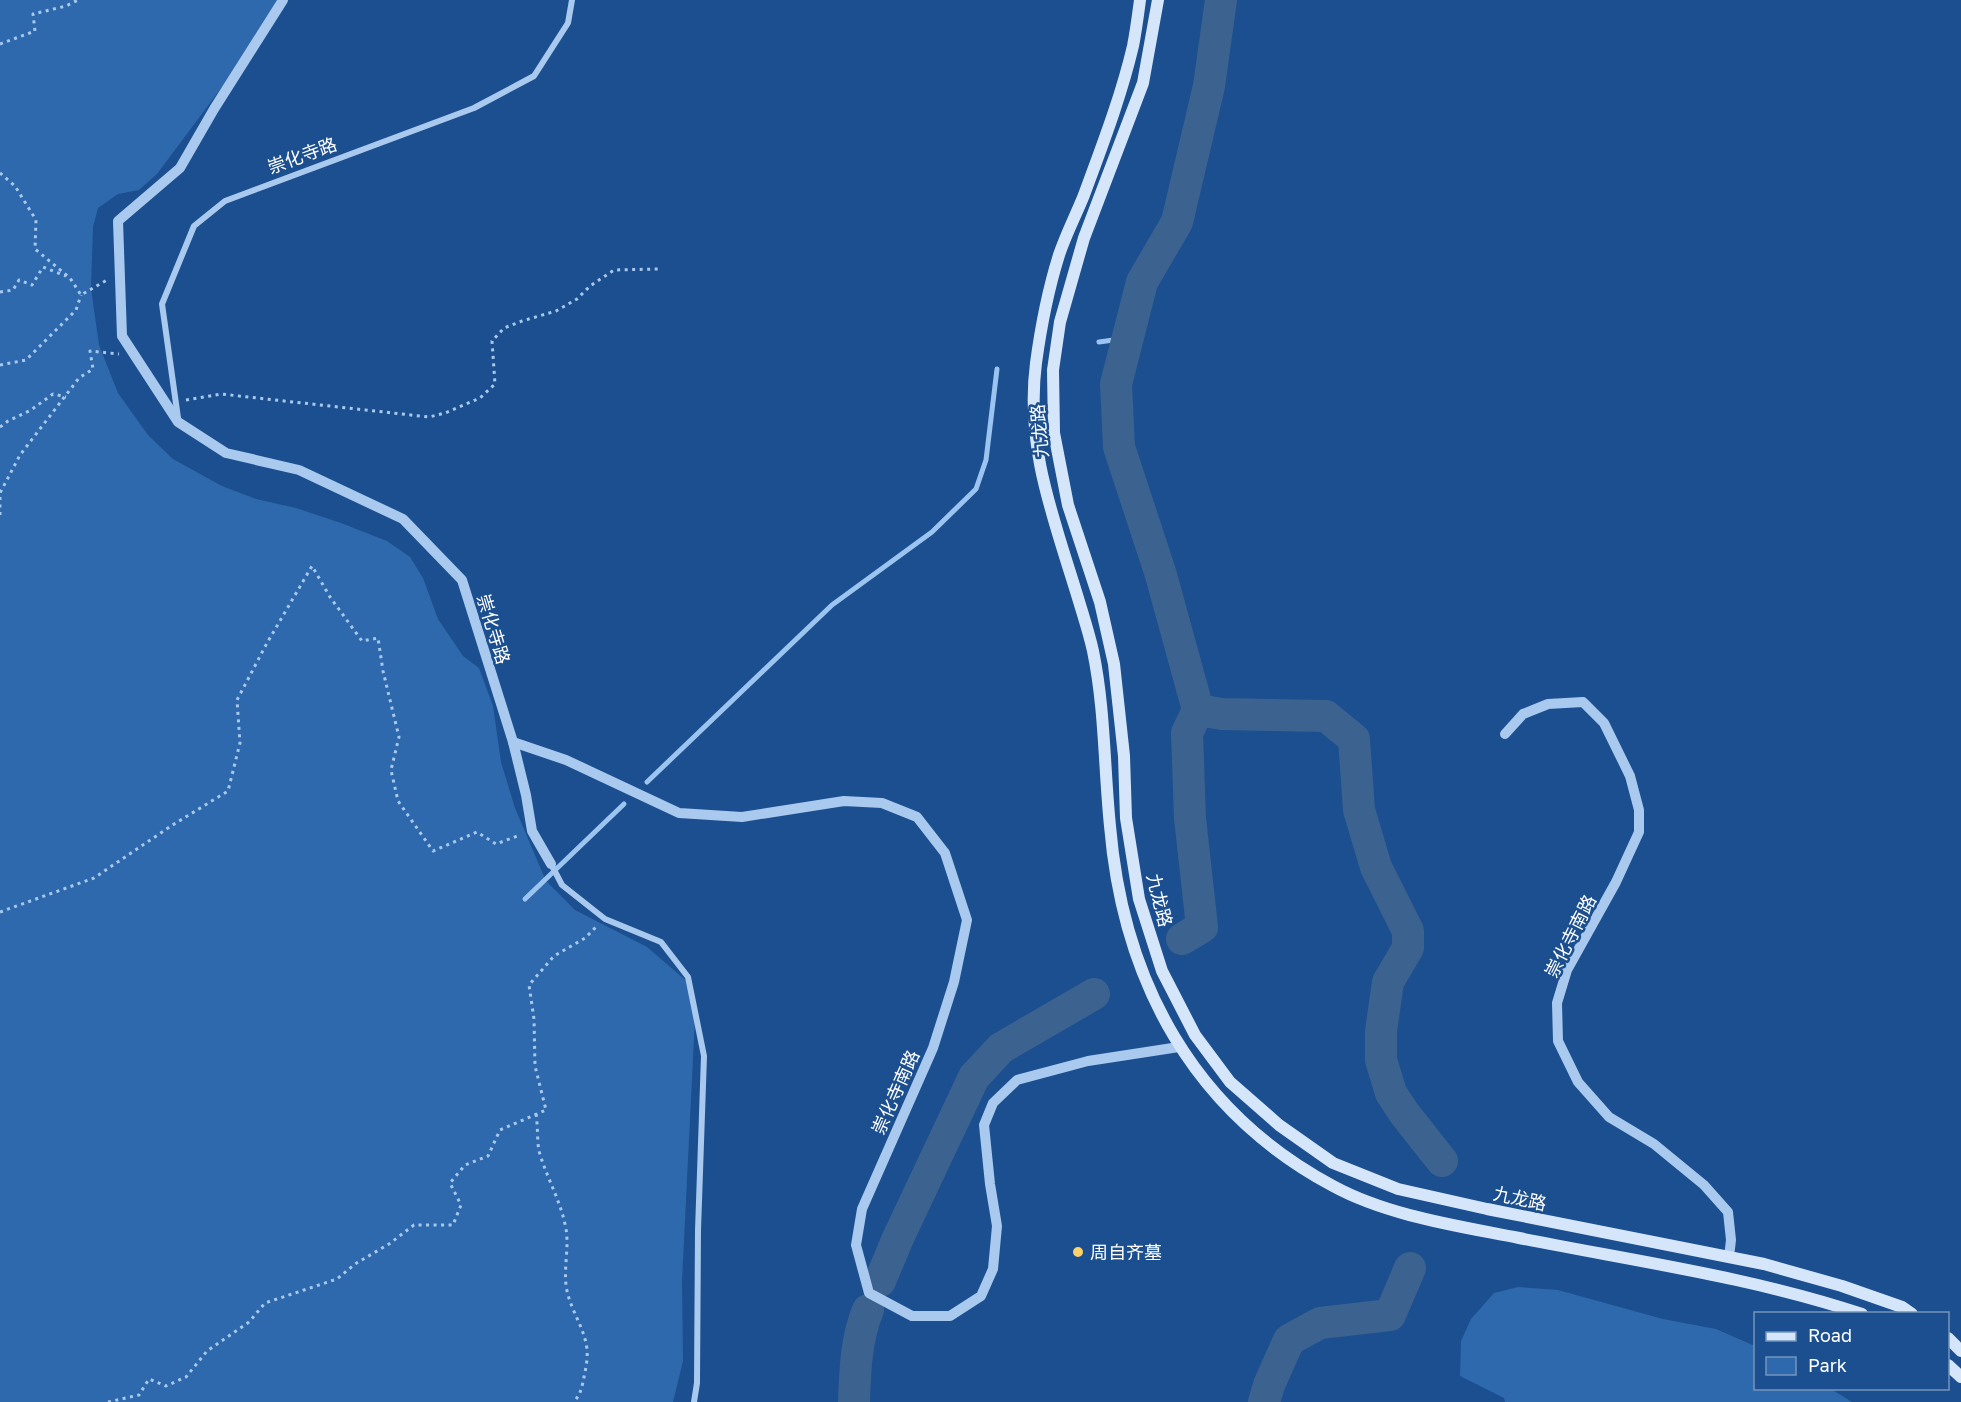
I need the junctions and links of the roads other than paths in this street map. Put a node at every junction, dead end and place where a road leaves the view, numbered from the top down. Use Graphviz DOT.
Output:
graph roads {
  1 [pos="283,0"];
  2 [pos="572,0"];
  3 [pos="1140,0"];
  4 [pos="1158,0"];
  5 [pos="178,422"];
  6 [pos="1505,734"];
  7 [pos="513,742"];
  8 [pos="551,864"];
  9 [pos="1179,1047"];
  10 [pos="1729,1257"];
  11 [pos="1855,1312"];
  12 [pos="1909,1312"];
  13 [pos="1949,1340"];
  14 [pos="1961,1351"];
  15 [pos="1949,1367"];
  16 [pos="1961,1377"];
  17 [pos="694,1402"];
  1 -- 5 [label="street, 崇化寺路"];
  2 -- 5 [label="street, 崇化寺路"];
  3 -- 9 [label="main road, 九龙路"];
  4 -- 10 [label="main road, 九龙路"];
  5 -- 7 [label="street, 崇化寺路"];
  6 -- 10 [label="street, 崇化寺南路"];
  7 -- 8 [label="street, 崇化寺路"];
  7 -- 9 [label="street, 崇化寺南路"];
  8 -- 17 [label="street"];
  9 -- 11 [label="main road, 九龙路"];
  10 -- 12 [label="main road, 九龙路"];
  13 -- 14 [label="main road"];
  15 -- 16 [label="main road"];
}
